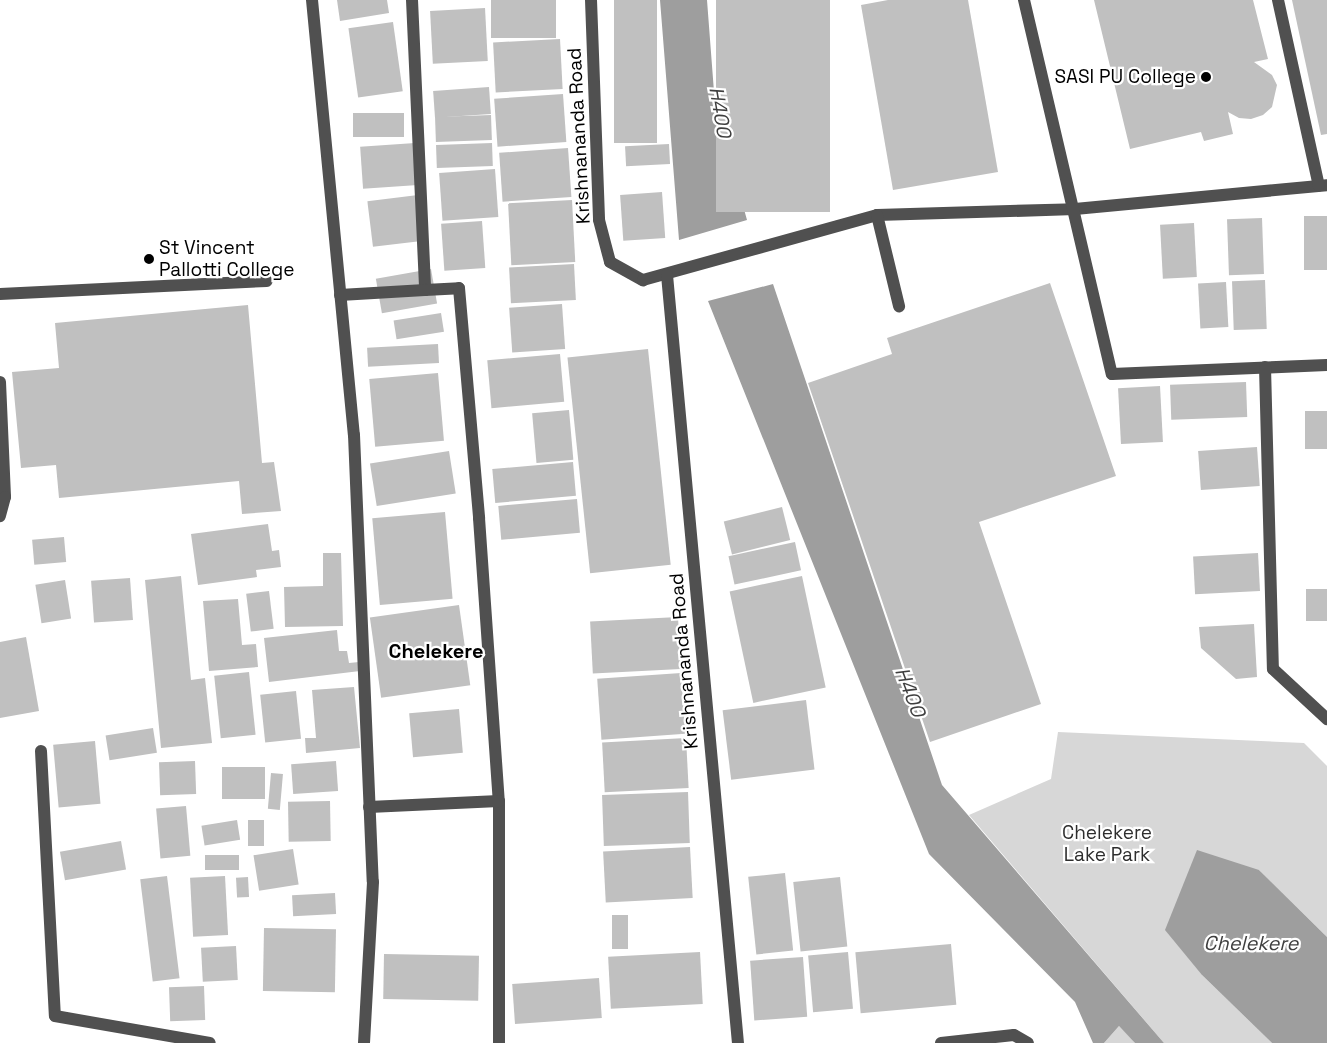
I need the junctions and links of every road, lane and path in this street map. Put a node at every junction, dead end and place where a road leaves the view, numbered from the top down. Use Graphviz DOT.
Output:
graph roads {
  1 [pos="312,0"];
  2 [pos="412,0"];
  3 [pos="591,0"];
  4 [pos="1024,0"];
  5 [pos="1278,0"];
  6 [pos="1323,185"];
  7 [pos="1075,209"];
  8 [pos="878,215"];
  9 [pos="667,275"];
  10 [pos="267,281"];
  11 [pos="425,290"];
  12 [pos="0,294"];
  13 [pos="340,295"];
  14 [pos="898,306"];
  15 [pos="1327,364"];
  16 [pos="1265,367"];
  17 [pos="0,382"];
  18 [pos="0,516"];
  19 [pos="1327,719"];
  20 [pos="41,751"];
  21 [pos="499,802"];
  22 [pos="369,807"];
  23 [pos="210,1043"];
  24 [pos="364,1043"];
  25 [pos="499,1043"];
  26 [pos="738,1043"];
  27 [pos="940,1043"];
  28 [pos="1028,1043"];
  1 -- 13 [label="street"];
  2 -- 11 [label="street"];
  3 -- 9 [label="street, Krishnananda Road"];
  4 -- 7 [label="street"];
  5 -- 6 [label="street"];
  6 -- 7 [label="street"];
  7 -- 8 [label="street"];
  7 -- 16 [label="street"];
  8 -- 9 [label="street"];
  8 -- 14 [label="street"];
  9 -- 26 [label="street, Krishnananda Road"];
  10 -- 12 [label="street"];
  11 -- 13 [label="street"];
  11 -- 21 [label="street"];
  13 -- 22 [label="street"];
  15 -- 16 [label="street"];
  16 -- 19 [label="street"];
  17 -- 18 [label="street"];
  20 -- 23 [label="street"];
  21 -- 22 [label="street"];
  21 -- 25 [label="street"];
  22 -- 24 [label="street"];
  27 -- 28 [label="street"];
}
